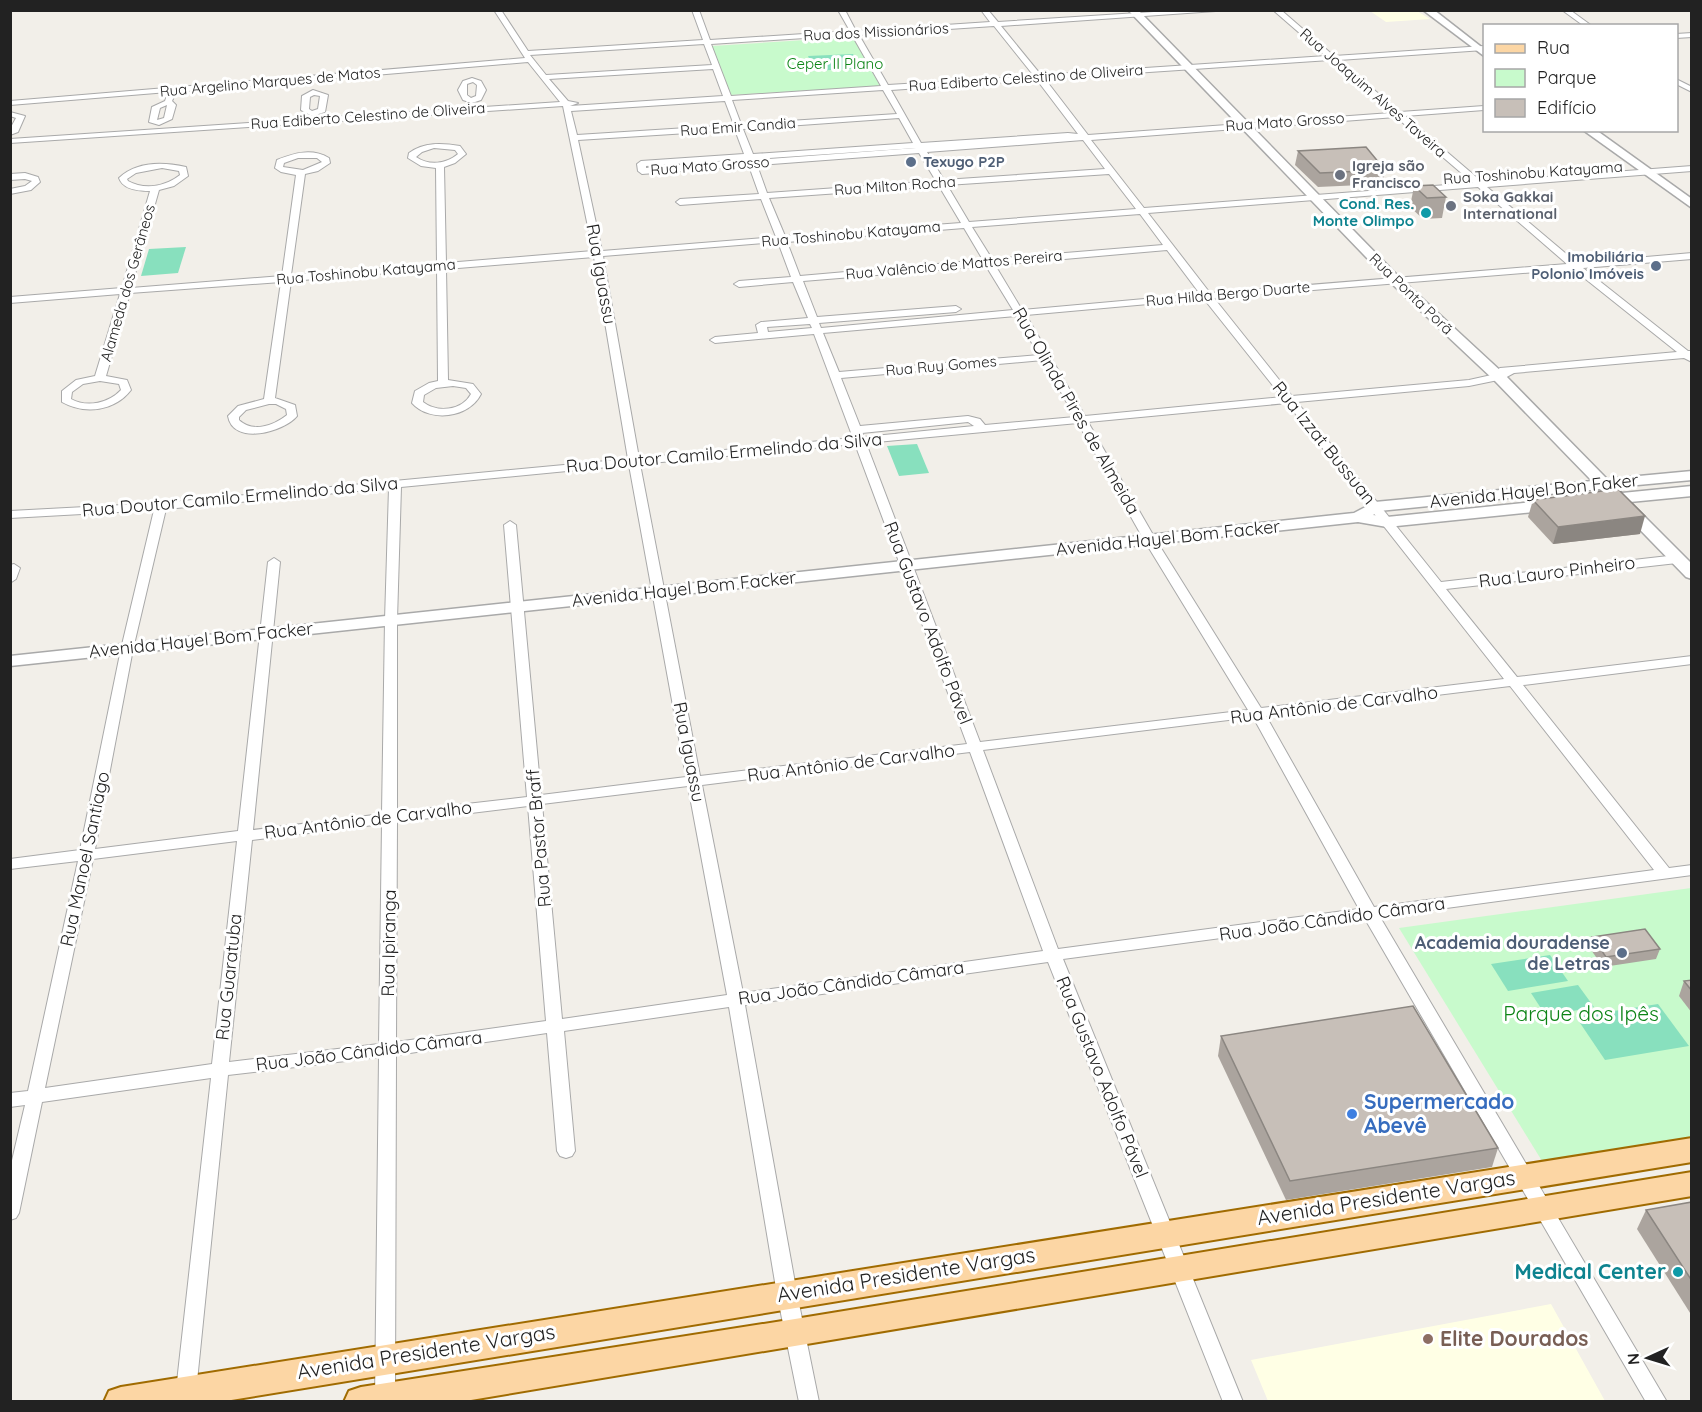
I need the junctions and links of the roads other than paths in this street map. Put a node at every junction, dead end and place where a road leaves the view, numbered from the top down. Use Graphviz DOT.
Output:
graph roads {
  1 [pos="497,10"];
  2 [pos="695,10"];
  3 [pos="841,10"];
  4 [pos="984,10"];
  5 [pos="1227,10"];
  6 [pos="1276,10"];
  7 [pos="1427,10"];
  8 [pos="1565,10"];
  9 [pos="1135,13"];
  10 [pos="996,24"];
  11 [pos="1586,24"];
  12 [pos="854,33"];
  13 [pos="707,42"];
  14 [pos="1482,50"];
  15 [pos="528,56"];
  16 [pos="1331,59"];
  17 [pos="716,67"];
  18 [pos="1189,68"];
  19 [pos="544,77"];
  20 [pos="1040,77"];
  21 [pos="1678,82"];
  22 [pos="886,87"];
  23 [pos="173,90"];
  24 [pos="1692,92"];
  25 [pos="726,95"];
  26 [pos="168,102"];
  27 [pos="10,103"];
  28 [pos="567,106"];
  29 [pos="1483,108"];
  30 [pos="10,114"];
  31 [pos="1396,114"];
  32 [pos="902,116"];
  33 [pos="1244,125"];
  34 [pos="737,126"];
  35 [pos="159,127"];
  36 [pos="1591,132"];
  37 [pos="10,133"];
  38 [pos="1085,137"];
  39 [pos="574,138"];
  40 [pos="10,141"];
  41 [pos="920,148"];
  42 [pos="750,160"];
  43 [pos="1692,160"];
  44 [pos="440,164"];
  45 [pos="1640,168"];
  46 [pos="1692,168"];
  47 [pos="1111,171"];
  48 [pos="301,172"];
  49 [pos="10,177"];
  50 [pos="1471,178"];
  51 [pos="941,182"];
  52 [pos="1480,185"];
  53 [pos="156,187"];
  54 [pos="10,192"];
  55 [pos="1310,194"];
  56 [pos="764,196"];
  57 [pos="680,202"];
  58 [pos="1692,205"];
  59 [pos="1140,207"];
  60 [pos="963,221"];
  61 [pos="781,235"];
  62 [pos="1170,247"];
  63 [pos="597,250"];
  64 [pos="1692,256"];
  65 [pos="440,262"];
  66 [pos="989,262"];
  67 [pos="1575,266"];
  68 [pos="285,274"];
  69 [pos="798,279"];
  70 [pos="1395,280"];
  71 [pos="738,284"];
  72 [pos="126,287"];
  73 [pos="10,292"];
  74 [pos="1203,292"];
  75 [pos="10,300"];
  76 [pos="1018,308"];
  77 [pos="814,325"];
  78 [pos="715,340"];
  79 [pos="1690,355"];
  80 [pos="1046,357"];
  81 [pos="1500,373"];
  82 [pos="835,375"];
  83 [pos="100,378"];
  84 [pos="443,383"];
  85 [pos="1290,399"];
  86 [pos="269,401"];
  87 [pos="1082,418"];
  88 [pos="858,435"];
  89 [pos="635,462"];
  90 [pos="1692,475"];
  91 [pos="1603,484"];
  92 [pos="395,485"];
  93 [pos="1692,491"];
  94 [pos="1617,498"];
  95 [pos="161,506"];
  96 [pos="1376,507"];
  97 [pos="10,515"];
  98 [pos="1358,517"];
  99 [pos="1387,522"];
  100 [pos="510,525"];
  101 [pos="1150,540"];
  102 [pos="1677,559"];
  103 [pos="274,562"];
  104 [pos="906,566"];
  105 [pos="1692,574"];
  106 [pos="1438,586"];
  107 [pos="657,591"];
  108 [pos="516,607"];
  109 [pos="391,620"];
  110 [pos="267,632"];
  111 [pos="127,649"];
  112 [pos="1692,660"];
  113 [pos="10,661"];
  114 [pos="1514,682"];
  115 [pos="1258,714"];
  116 [pos="975,748"];
  117 [pos="695,781"];
  118 [pos="536,799"];
  119 [pos="390,816"];
  120 [pos="243,836"];
  121 [pos="87,854"];
  122 [pos="10,864"];
  123 [pos="1692,870"];
  124 [pos="1665,874"];
  125 [pos="1370,914"];
  126 [pos="1053,955"];
  127 [pos="736,999"];
  128 [pos="554,1026"];
  129 [pos="387,1050"];
  130 [pos="219,1070"];
  131 [pos="35,1097"];
  132 [pos="10,1100"];
  133 [pos="1692,1150"];
  134 [pos="567,1151"];
  135 [pos="1525,1175"];
  136 [pos="1692,1184"];
  137 [pos="1544,1208"];
  138 [pos="10,1213"];
  139 [pos="1165,1234"];
  140 [pos="1179,1269"];
  141 [pos="787,1294"];
  142 [pos="795,1333"];
  143 [pos="385,1359"];
  144 [pos="186,1391"];
  145 [pos="377,1400"];
  146 [pos="121,1401"];
  147 [pos="808,1401"];
  148 [pos="1233,1401"];
  149 [pos="1657,1401"];
  1 -- 15 [label="street"];
  2 -- 13 [label="street, Rua Gustavo Adolfo Pável"];
  3 -- 12 [label="street, Rua Olinda Pires de Almeida"];
  4 -- 10 [label="street, Rua Izzat Bussuan"];
  5 -- 9 [label="street, Rua dos Missionários"];
  6 -- 16 [label="street, Rua Joaquim Alves Taveira"];
  7 -- 14 [label="street"];
  8 -- 11 [label="street"];
  9 -- 10 [label="street, Rua dos Missionários"];
  9 -- 18 [label="street, Rua Ponta Porã"];
  10 -- 12 [label="street, Rua dos Missionários"];
  10 -- 20 [label="street, Rua Izzat Bussuan"];
  12 -- 13 [label="street, Rua dos Missionários"];
  12 -- 22 [label="street, Rua Olinda Pires de Almeida"];
  13 -- 15 [label="street, Rua dos Missionários"];
  13 -- 17 [label="street, Rua Gustavo Adolfo Pável"];
  14 -- 16 [label="street, Rua Ediberto Celestino de Oliveira"];
  15 -- 19 [label="street"];
  15 -- 23 [label="street, Rua Argelino Marques de Matos"];
  16 -- 18 [label="street, Rua Ediberto Celestino de Oliveira"];
  16 -- 31 [label="street, Rua Joaquim Alves Taveira"];
  17 -- 19 [label="street"];
  17 -- 25 [label="street, Rua Gustavo Adolfo Pável"];
  18 -- 20 [label="street, Rua Ediberto Celestino de Oliveira"];
  18 -- 33 [label="street, Rua Ponta Porã"];
  19 -- 28 [label="street"];
  20 -- 22 [label="street, Rua Ediberto Celestino de Oliveira"];
  20 -- 38 [label="street, Rua Izzat Bussuan"];
  21 -- 24 [label="street"];
  22 -- 25 [label="street, Rua Ediberto Celestino de Oliveira"];
  22 -- 32 [label="street, Rua Olinda Pires de Almeida"];
  23 -- 26 [label="street"];
  23 -- 27 [label="street, Rua Argelino Marques de Matos"];
  25 -- 28 [label="street, Rua Ediberto Celestino de Oliveira"];
  25 -- 34 [label="street, Rua Gustavo Adolfo Pável"];
  26 -- 35 [label="street"];
  26 -- 35 [label="street"];
  28 -- 35 [label="street, Rua Ediberto Celestino de Oliveira"];
  28 -- 39 [label="street, Rua Iguassu"];
  29 -- 31 [label="street, Rua Mato Grosso"];
  30 -- 37 [label="street"];
  31 -- 33 [label="street, Rua Mato Grosso"];
  31 -- 50 [label="street, Rua Joaquim Alves Taveira"];
  32 -- 34 [label="street, Rua Emir Candia"];
  32 -- 41 [label="street, Rua Olinda Pires de Almeida"];
  33 -- 38 [label="street, Rua Mato Grosso"];
  33 -- 55 [label="street, Rua Ponta Porã"];
  34 -- 39 [label="street, Rua Emir Candia"];
  34 -- 42 [label="street, Rua Gustavo Adolfo Pável"];
  35 -- 40 [label="street, Rua Ediberto Celestino de Oliveira"];
  36 -- 45 [label="street"];
  38 -- 41 [label="street, Rua Mato Grosso"];
  38 -- 47 [label="street, Rua Izzat Bussuan"];
  39 -- 63 [label="street, Rua Iguassu"];
  41 -- 42 [label="street, Rua Mato Grosso"];
  41 -- 51 [label="street, Rua Olinda Pires de Almeida"];
  42 -- 42 [label="street, Rua Mato Grosso"];
  42 -- 56 [label="street, Rua Gustavo Adolfo Pável"];
  43 -- 45 [label="street, Rua Toshinobu Katayama"];
  44 -- 44 [label="street"];
  44 -- 65 [label="street"];
  45 -- 46 [label="street, Rua Toshinobu Katayama"];
  45 -- 50 [label="street, Rua Toshinobu Katayama"];
  45 -- 52 [label="street, Rua Toshinobu Katayama"];
  45 -- 58 [label="street"];
  47 -- 51 [label="street, Rua Milton Rocha"];
  47 -- 59 [label="street, Rua Izzat Bussuan"];
  48 -- 48 [label="street"];
  48 -- 68 [label="street"];
  49 -- 54 [label="street"];
  50 -- 52 [label="street, Rua Joaquim Alves Taveira"];
  50 -- 55 [label="street, Rua Toshinobu Katayama"];
  51 -- 56 [label="street, Rua Milton Rocha"];
  51 -- 60 [label="street, Rua Olinda Pires de Almeida"];
  52 -- 55 [label="street, Rua Toshinobu Katayama"];
  52 -- 67 [label="street, Rua Joaquim Alves Taveira"];
  53 -- 53 [label="street"];
  53 -- 72 [label="street, Alameda dos Gerâneos"];
  55 -- 59 [label="street, Rua Toshinobu Katayama"];
  55 -- 70 [label="street, Rua Ponta Porã"];
  56 -- 57 [label="street, Rua Milton Rocha"];
  56 -- 61 [label="street, Rua Gustavo Adolfo Pável"];
  59 -- 60 [label="street, Rua Toshinobu Katayama"];
  59 -- 62 [label="street, Rua Izzat Bussuan"];
  60 -- 61 [label="street, Rua Toshinobu Katayama"];
  60 -- 66 [label="street, Rua Olinda Pires de Almeida"];
  61 -- 63 [label="street, Rua Toshinobu Katayama"];
  61 -- 69 [label="street, Rua Gustavo Adolfo Pável"];
  62 -- 66 [label="street, Rua Valêncio de Mattos Pereira"];
  62 -- 74 [label="street, Rua Izzat Bussuan"];
  63 -- 65 [label="street, Rua Toshinobu Katayama"];
  63 -- 89 [label="street, Rua Iguassu"];
  64 -- 67 [label="street, Rua Hilda Bergo Duarte"];
  65 -- 68 [label="street, Rua Toshinobu Katayama"];
  65 -- 84 [label="street"];
  66 -- 69 [label="street, Rua Valêncio de Mattos Pereira"];
  66 -- 76 [label="street, Rua Olinda Pires de Almeida"];
  67 -- 70 [label="street, Rua Hilda Bergo Duarte"];
  67 -- 79 [label="street, Rua Joaquim Alves Taveira"];
  68 -- 72 [label="street, Rua Toshinobu Katayama"];
  68 -- 86 [label="street"];
  69 -- 71 [label="street, Rua Valêncio de Mattos Pereira"];
  69 -- 77 [label="street, Rua Gustavo Adolfo Pável"];
  70 -- 74 [label="street, Rua Hilda Bergo Duarte"];
  70 -- 81 [label="street, Rua Ponta Porã"];
  72 -- 73 [label="street, Rua Toshinobu Katayama"];
  72 -- 75 [label="street, Rua Toshinobu Katayama"];
  72 -- 83 [label="street, Alameda dos Gerâneos"];
  74 -- 76 [label="street, Rua Hilda Bergo Duarte"];
  74 -- 85 [label="street, Rua Izzat Bussuan"];
  76 -- 77 [label="street, Rua Hilda Bergo Duarte"];
  76 -- 80 [label="street, Rua Olinda Pires de Almeida"];
  77 -- 78 [label="street, Rua Hilda Bergo Duarte"];
  77 -- 82 [label="street, Rua Gustavo Adolfo Pável"];
  79 -- 81 [label="street, Rua Doutor Camilo Ermelindo da Silva"];
  80 -- 82 [label="street, Rua Ruy Gomes"];
  80 -- 87 [label="street, Rua Olinda Pires de Almeida"];
  81 -- 85 [label="street, Rua Doutor Camilo Ermelindo da Silva"];
  81 -- 91 [label="street, Rua Ponta Porã"];
  82 -- 88 [label="street, Rua Gustavo Adolfo Pável"];
  83 -- 83 [label="street"];
  84 -- 84 [label="street"];
  85 -- 87 [label="street, Rua Doutor Camilo Ermelindo da Silva"];
  85 -- 96 [label="street, Rua Izzat Bussuan"];
  86 -- 86 [label="street"];
  87 -- 88 [label="street, Rua Doutor Camilo Ermelindo da Silva"];
  87 -- 101 [label="street, Rua Olinda Pires de Almeida"];
  88 -- 89 [label="street, Rua Doutor Camilo Ermelindo da Silva"];
  88 -- 104 [label="street, Rua Gustavo Adolfo Pável"];
  89 -- 92 [label="street, Rua Doutor Camilo Ermelindo da Silva"];
  89 -- 107 [label="street, Rua Iguassu"];
  90 -- 91 [label="street, Avenida Hayel Bon Faker"];
  91 -- 94 [label="street, Rua Ponta Porã"];
  91 -- 96 [label="street, Avenida Hayel Bon Faker"];
  92 -- 95 [label="street, Rua Doutor Camilo Ermelindo da Silva"];
  92 -- 109 [label="street, Rua Ipiranga"];
  93 -- 94 [label="street, Avenida Hayel Bom Facker"];
  94 -- 99 [label="street, Avenida Hayel Bom Facker"];
  94 -- 102 [label="street, Rua Ponta Porã"];
  95 -- 97 [label="street, Rua Doutor Camilo Ermelindo da Silva"];
  95 -- 111 [label="street, Rua Manoel Santiago"];
  96 -- 98 [label="street, Avenida Hayel Bom Facker"];
  96 -- 99 [label="street, Rua Izzat Bussuan"];
  98 -- 99 [label="street, Avenida Hayel Bom Facker"];
  98 -- 101 [label="street, Avenida Hayel Bom Facker"];
  99 -- 106 [label="street, Rua Izzat Bussuan"];
  100 -- 108 [label="street, Rua Pastor Braff"];
  101 -- 104 [label="street, Avenida Hayel Bom Facker"];
  101 -- 115 [label="street, Rua Olinda Pires de Almeida"];
  102 -- 105 [label="street, Rua Ponta Porã"];
  102 -- 106 [label="street, Rua Lauro Pinheiro"];
  103 -- 110 [label="street, Rua Guaratuba"];
  104 -- 107 [label="street, Avenida Hayel Bom Facker"];
  104 -- 116 [label="street, Rua Gustavo Adolfo Pável"];
  106 -- 114 [label="street, Rua Izzat Bussuan"];
  107 -- 108 [label="street, Avenida Hayel Bom Facker"];
  107 -- 117 [label="street, Rua Iguassu"];
  108 -- 109 [label="street, Avenida Hayel Bom Facker"];
  108 -- 118 [label="street, Rua Pastor Braff"];
  109 -- 110 [label="street, Avenida Hayel Bom Facker"];
  109 -- 119 [label="street, Rua Ipiranga"];
  110 -- 111 [label="street, Avenida Hayel Bom Facker"];
  110 -- 120 [label="street, Rua Guaratuba"];
  111 -- 113 [label="street, Avenida Hayel Bom Facker"];
  111 -- 121 [label="street, Rua Manoel Santiago"];
  112 -- 114 [label="street, Rua Antônio de Carvalho"];
  114 -- 115 [label="street, Rua Antônio de Carvalho"];
  114 -- 124 [label="street, Rua Izzat Bussuan"];
  115 -- 116 [label="street, Rua Antônio de Carvalho"];
  115 -- 125 [label="street, Rua Olinda Pires de Almeida"];
  116 -- 117 [label="street, Rua Antônio de Carvalho"];
  116 -- 126 [label="street, Rua Gustavo Adolfo Pável"];
  117 -- 118 [label="street, Rua Antônio de Carvalho"];
  117 -- 127 [label="street, Rua Iguassu"];
  118 -- 119 [label="street, Rua Antônio de Carvalho"];
  118 -- 128 [label="street, Rua Pastor Braff"];
  119 -- 120 [label="street, Rua Antônio de Carvalho"];
  119 -- 129 [label="street, Rua Ipiranga"];
  120 -- 121 [label="street, Rua Antônio de Carvalho"];
  120 -- 130 [label="street, Rua Guaratuba"];
  121 -- 122 [label="street, Rua Antônio de Carvalho"];
  121 -- 131 [label="street, Rua Manoel Santiago"];
  123 -- 124 [label="street, Rua João Cândido Câmara"];
  124 -- 125 [label="street, Rua João Cândido Câmara"];
  125 -- 126 [label="street, Rua João Cândido Câmara"];
  125 -- 135 [label="street, Rua Olinda Pires de Almeida"];
  126 -- 127 [label="street, Rua João Cândido Câmara"];
  126 -- 139 [label="street, Rua Gustavo Adolfo Pável"];
  127 -- 128 [label="street, Rua João Cândido Câmara"];
  127 -- 141 [label="street, Rua Iguassu"];
  128 -- 129 [label="street, Rua João Cândido Câmara"];
  128 -- 134 [label="street, Rua Pastor Braff"];
  129 -- 130 [label="street, Rua João Cândido Câmara"];
  129 -- 143 [label="street, Rua Ipiranga"];
  130 -- 131 [label="street, Rua João Cândido Câmara"];
  130 -- 144 [label="street, Rua Guaratuba"];
  131 -- 132 [label="street, Rua João Cândido Câmara"];
  131 -- 138 [label="street, Rua Manoel Santiago"];
  133 -- 135 [label="main road, Avenida Presidente Vargas"];
  135 -- 137 [label="street, Rua Olinda Pires de Almeida"];
  135 -- 139 [label="main road, Avenida Presidente Vargas"];
  136 -- 137 [label="main road, Avenida Presidente Vargas"];
  137 -- 140 [label="main road, Avenida Presidente Vargas"];
  137 -- 149 [label="street, Rua Olinda Pires de Almeida"];
  139 -- 140 [label="street, Rua Gustavo Adolfo Pável"];
  139 -- 141 [label="main road, Avenida Presidente Vargas"];
  140 -- 142 [label="main road, Avenida Presidente Vargas"];
  140 -- 148 [label="street, Rua Gustavo Adolfo Pável"];
  141 -- 142 [label="street, Rua Iguassu"];
  141 -- 143 [label="main road, Avenida Presidente Vargas"];
  142 -- 145 [label="main road, Avenida Presidente Vargas"];
  142 -- 147 [label="street, Rua Iguassu"];
  143 -- 144 [label="main road, Avenida Presidente Vargas"];
  143 -- 145 [label="street, Rua Ipiranga"];
  144 -- 146 [label="main road, Avenida Presidente Vargas"];
}
